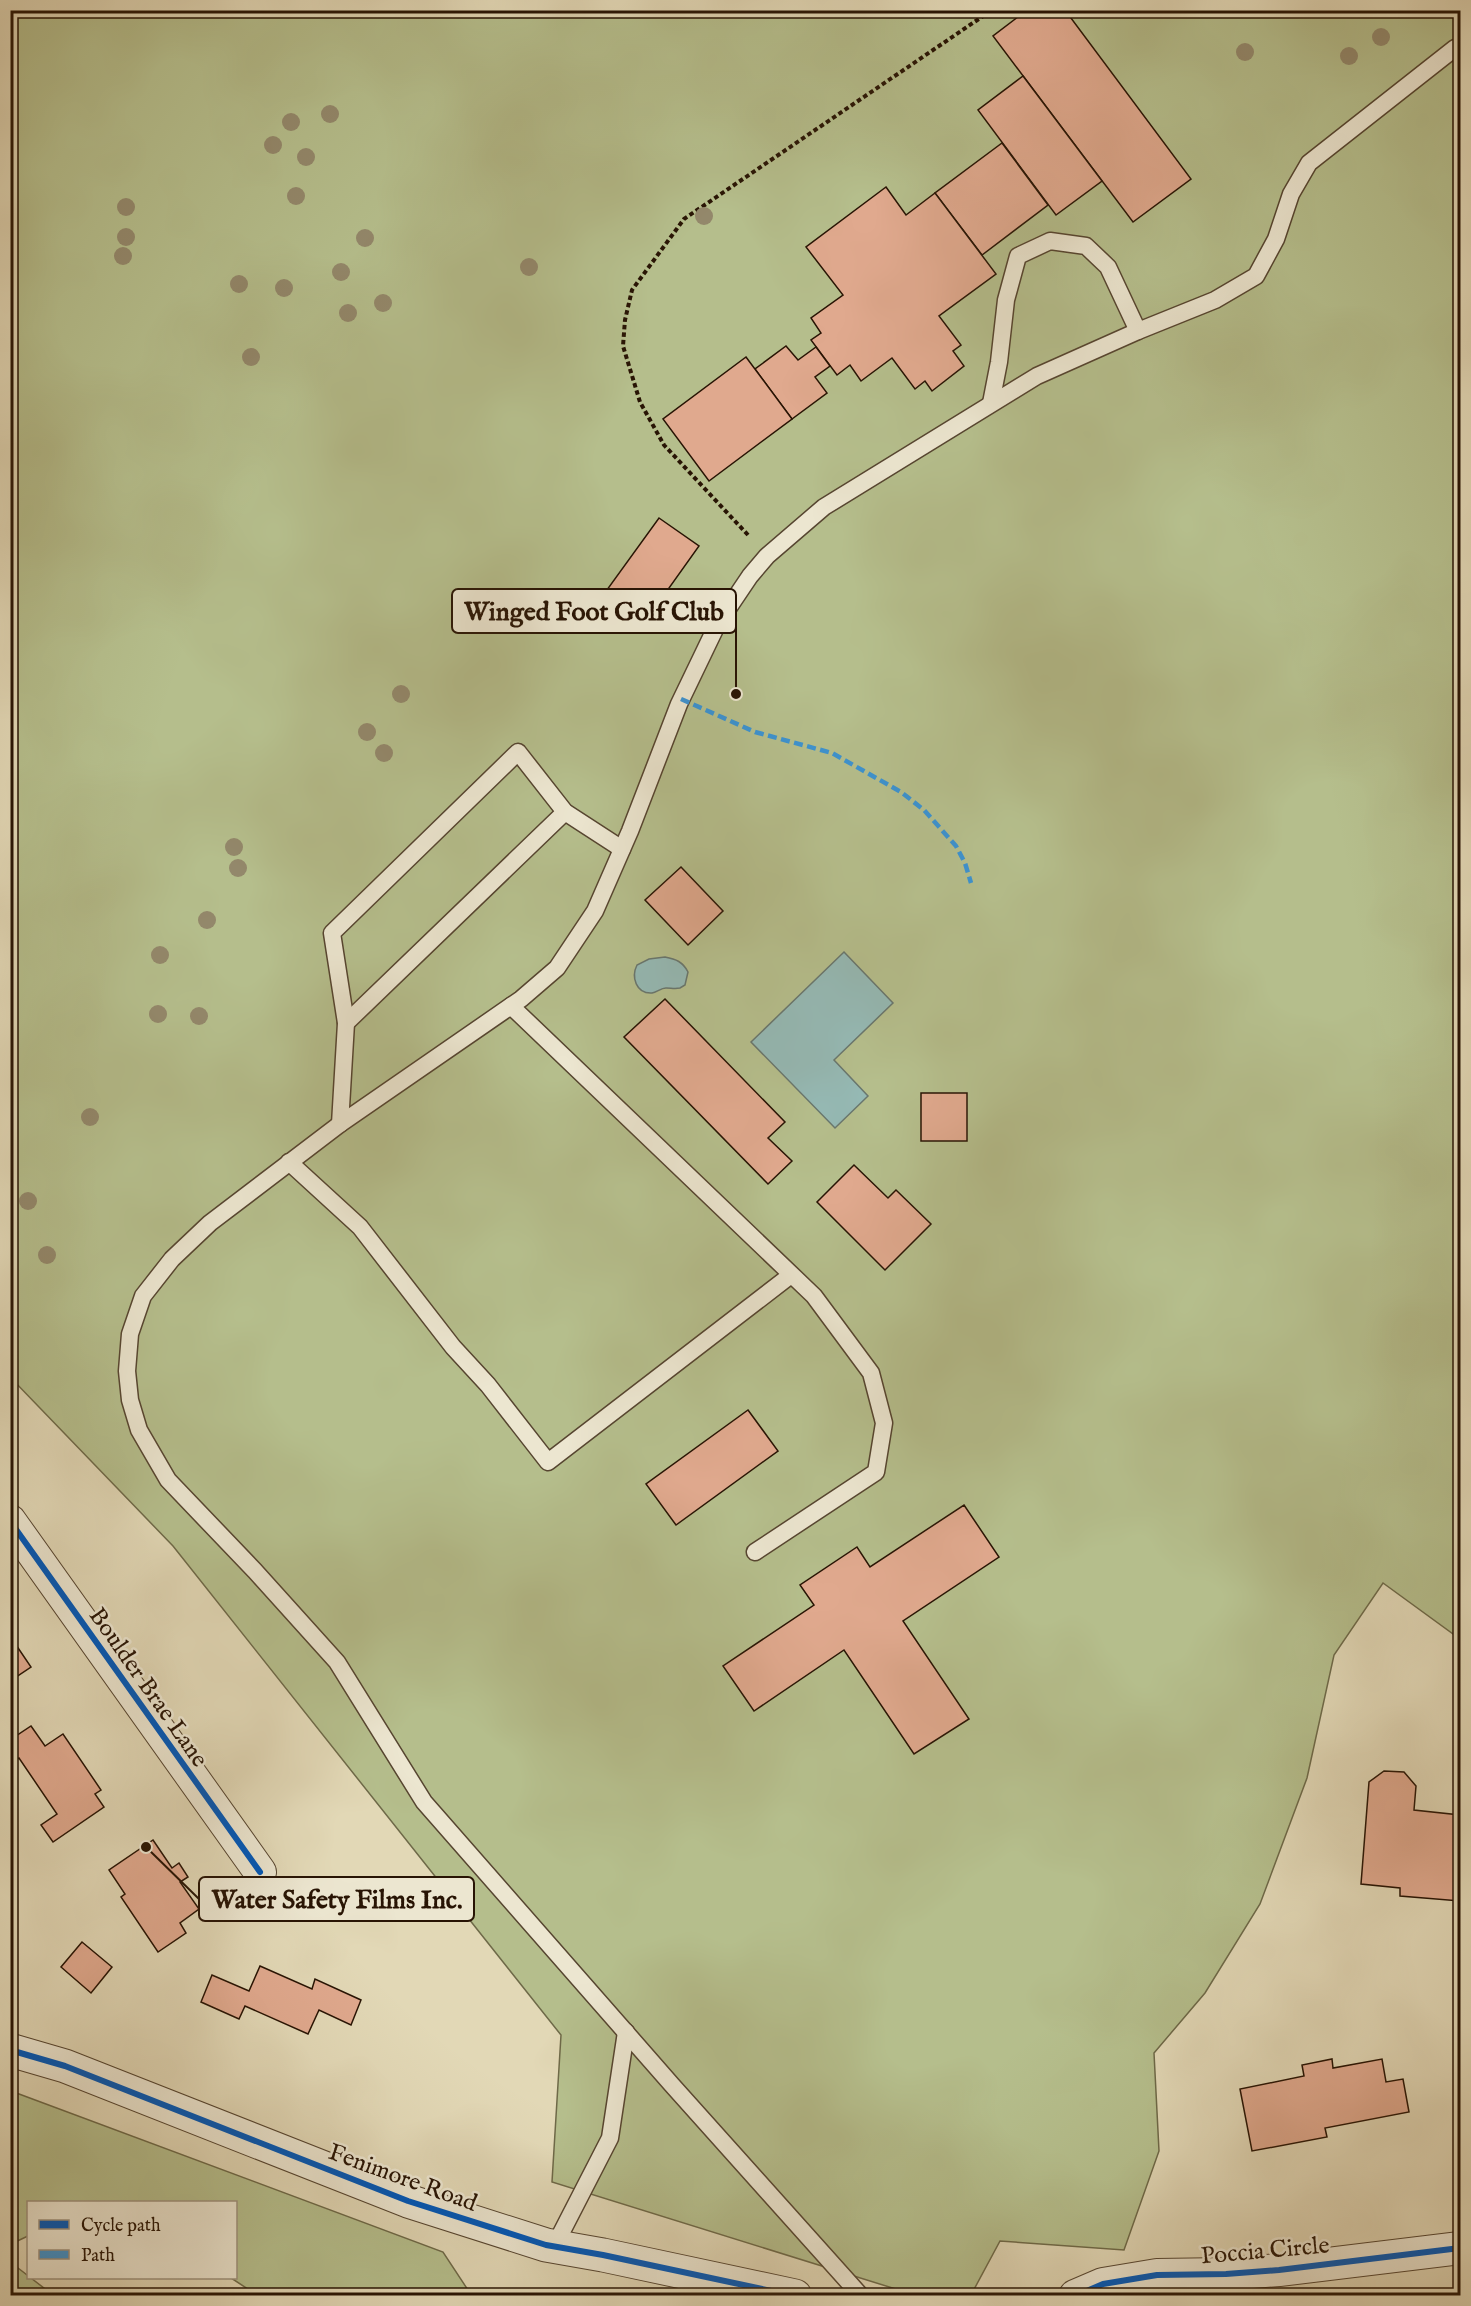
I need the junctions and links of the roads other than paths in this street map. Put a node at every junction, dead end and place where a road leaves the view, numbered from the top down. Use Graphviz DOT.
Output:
graph roads {
  1 [pos="1455,48"];
  2 [pos="1138,331"];
  3 [pos="991,403"];
  4 [pos="565,812"];
  5 [pos="622,849"];
  6 [pos="511,1006"];
  7 [pos="346,1023"];
  8 [pos="340,1124"];
  9 [pos="290,1162"];
  10 [pos="791,1275"];
  11 [pos="10,1521"];
  12 [pos="755,1552"];
  13 [pos="260,1872"];
  14 [pos="626,2032"];
  15 [pos="10,2050"];
  16 [pos="554,2247"];
  17 [pos="1461,2248"];
  18 [pos="687,2284"];
  19 [pos="795,2295"];
  20 [pos="861,2295"];
  21 [pos="1075,2295"];
  1 -- 2 [label="lane"];
  2 -- 3 [label="lane"];
  2 -- 3 [label="lane"];
  3 -- 5 [label="lane"];
  4 -- 5 [label="lane"];
  4 -- 7 [label="lane"];
  4 -- 7 [label="lane"];
  5 -- 6 [label="lane"];
  6 -- 8 [label="lane"];
  6 -- 10 [label="lane"];
  7 -- 8 [label="lane"];
  8 -- 9 [label="lane"];
  9 -- 10 [label="lane"];
  9 -- 14 [label="lane"];
  10 -- 12 [label="lane"];
  11 -- 13 [label="street, Boulder Brae Lane"];
  14 -- 16 [label="lane"];
  14 -- 20 [label="lane"];
  15 -- 16 [label="street, Fenimore Road"];
  16 -- 18 [label="street, Fenimore Road"];
  17 -- 21 [label="street, Poccia Circle"];
  18 -- 19 [label="street, Fenimore Road"];
}
